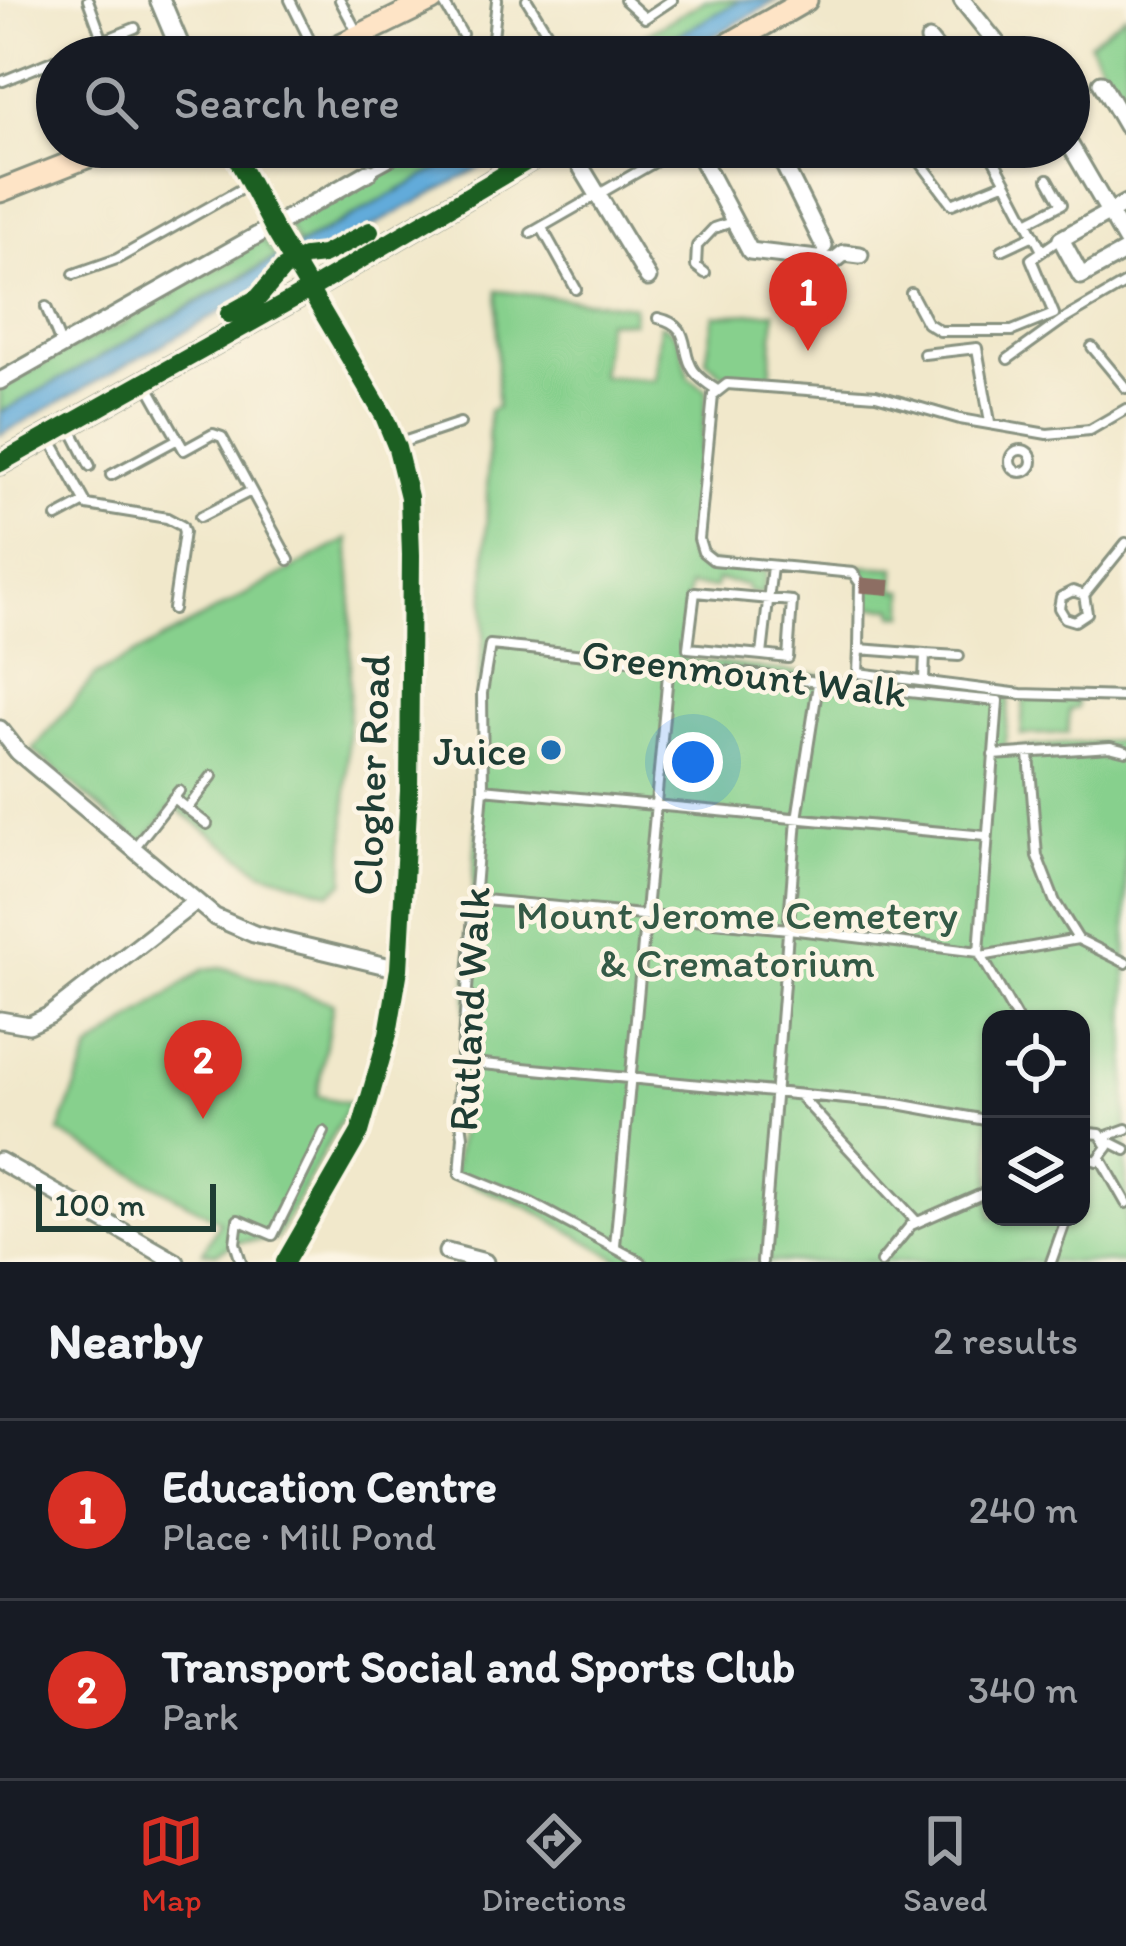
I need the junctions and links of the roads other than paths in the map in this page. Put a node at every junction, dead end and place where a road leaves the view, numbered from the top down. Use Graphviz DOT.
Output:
graph roads {
  1 [pos="88,0"];
  2 [pos="161,0"];
  3 [pos="290,0"];
  4 [pos="340,0"];
  5 [pos="432,0"];
  6 [pos="442,0"];
  7 [pos="497,0"];
  8 [pos="527,0"];
  9 [pos="625,0"];
  10 [pos="672,0"];
  11 [pos="806,0"];
  12 [pos="962,0"];
  13 [pos="135,28"];
  14 [pos="462,34"];
  15 [pos="746,35"];
  16 [pos="101,36"];
  17 [pos="115,36"];
  18 [pos="176,36"];
  19 [pos="307,36"];
  20 [pos="359,36"];
  21 [pos="493,36"];
  22 [pos="549,36"];
  23 [pos="990,36"];
  24 [pos="36,68"];
  25 [pos="3,81"];
  26 [pos="1101,82"];
  27 [pos="1126,126"];
  28 [pos="56,168"];
  29 [pos="241,168"];
  30 [pos="376,168"];
  31 [pos="514,168"];
  32 [pos="582,168"];
  33 [pos="647,168"];
  34 [pos="710,168"];
  35 [pos="785,168"];
  36 [pos="925,168"];
  37 [pos="997,168"];
  38 [pos="1083,168"];
  39 [pos="369,172"];
  40 [pos="1048,179"];
  41 [pos="1006,182"];
  42 [pos="249,184"];
  43 [pos="1,189"];
  44 [pos="599,196"];
  45 [pos="1126,203"];
  46 [pos="1109,212"];
  47 [pos="734,216"];
  48 [pos="1028,222"];
  49 [pos="542,228"];
  50 [pos="275,230"];
  51 [pos="531,233"];
  52 [pos="1034,235"];
  53 [pos="1061,239"];
  54 [pos="1126,241"];
  55 [pos="824,246"];
  56 [pos="1041,249"];
  57 [pos="1002,250"];
  58 [pos="1126,251"];
  59 [pos="860,255"];
  60 [pos="705,273"];
  61 [pos="74,274"];
  62 [pos="648,278"];
  63 [pos="1126,283"];
  64 [pos="306,285"];
  65 [pos="577,289"];
  66 [pos="911,293"];
  67 [pos="46,307"];
  68 [pos="658,318"];
  69 [pos="62,347"];
  70 [pos="1091,347"];
  71 [pos="924,355"];
  72 [pos="1008,359"];
  73 [pos="0,381"];
  74 [pos="146,382"];
  75 [pos="1126,388"];
  76 [pos="717,390"];
  77 [pos="1126,409"];
  78 [pos="990,422"];
  79 [pos="460,423"];
  80 [pos="58,430"];
  81 [pos="1025,430"];
  82 [pos="178,439"];
  83 [pos="396,444"];
  84 [pos="1022,449"];
  85 [pos="0,463"];
  86 [pos="90,466"];
  87 [pos="111,475"];
  88 [pos="251,490"];
  89 [pos="85,502"];
  90 [pos="57,518"];
  91 [pos="200,518"];
  92 [pos="1126,543"];
  93 [pos="289,560"];
  94 [pos="772,566"];
  95 [pos="1084,595"];
  96 [pos="768,599"];
  97 [pos="173,609"];
  98 [pos="490,645"];
  99 [pos="859,649"];
  100 [pos="926,654"];
  101 [pos="762,655"];
  102 [pos="958,656"];
  103 [pos="669,663"];
  104 [pos="923,680"];
  105 [pos="818,684"];
  106 [pos="1126,697"];
  107 [pos="0,729"];
  108 [pos="1126,751"];
  109 [pos="1029,754"];
  110 [pos="994,755"];
  111 [pos="212,776"];
  112 [pos="483,789"];
  113 [pos="656,805"];
  114 [pos="187,809"];
  115 [pos="797,819"];
  116 [pos="207,824"];
  117 [pos="985,836"];
  118 [pos="133,850"];
  119 [pos="474,899"];
  120 [pos="195,902"];
  121 [pos="646,916"];
  122 [pos="789,929"];
  123 [pos="1078,939"];
  124 [pos="980,954"];
  125 [pos="1126,963"];
  126 [pos="399,968"];
  127 [pos="1012,1010"];
  128 [pos="0,1020"];
  129 [pos="462,1062"];
  130 [pos="631,1078"];
  131 [pos="776,1092"];
  132 [pos="799,1095"];
  133 [pos="982,1119"];
  134 [pos="1126,1129"];
  135 [pos="324,1132"];
  136 [pos="1090,1133"];
  137 [pos="1105,1139"];
  138 [pos="1126,1150"];
  139 [pos="1090,1158"];
  140 [pos="1101,1159"];
  141 [pos="0,1161"];
  142 [pos="982,1194"];
  143 [pos="1126,1204"];
  144 [pos="917,1222"];
  145 [pos="1064,1226"];
  146 [pos="615,1246"];
  147 [pos="447,1252"];
  148 [pos="176,1262"];
  149 [pos="241,1262"];
  150 [pos="285,1262"];
  151 [pos="485,1262"];
  152 [pos="641,1262"];
  153 [pos="762,1262"];
  154 [pos="881,1262"];
  155 [pos="1051,1262"];
  1 -- 16 [label="lane"];
  2 -- 18 [label="street"];
  3 -- 19 [label="lane"];
  4 -- 20 [label="lane"];
  5 -- 20 [label="main road"];
  6 -- 14 [label="lane"];
  7 -- 21 [label="lane"];
  8 -- 22 [label="lane"];
  9 -- 10 [label="lane"];
  11 -- 15 [label="main road"];
  12 -- 23 [label="street"];
  13 -- 17 [label="lane"];
  24 -- 25 [label="lane"];
  26 -- 27 [label="street"];
  28 -- 43 [label="main road"];
  29 -- 42 [label="street, Clogher Road"];
  30 -- 39 [label="lane"];
  31 -- 64 [label="main road"];
  32 -- 44 [label="street"];
  33 -- 44 [label="lane"];
  34 -- 47 [label="street"];
  35 -- 55 [label="street"];
  36 -- 41 [label="lane"];
  37 -- 41 [label="lane"];
  38 -- 46 [label="street"];
  39 -- 50 [label="street"];
  40 -- 48 [label="lane"];
  41 -- 48 [label="lane"];
  42 -- 50 [label="street, Clogher Road"];
  42 -- 61 [label="lane"];
  44 -- 49 [label="lane"];
  44 -- 62 [label="street"];
  45 -- 46 [label="street"];
  46 -- 53 [label="street"];
  46 -- 54 [label="street"];
  47 -- 59 [label="street"];
  47 -- 60 [label="lane"];
  48 -- 52 [label="lane"];
  49 -- 51 [label="lane"];
  49 -- 65 [label="lane"];
  50 -- 64 [label="street, Clogher Road"];
  50 -- 69 [label="street"];
  52 -- 56 [label="lane"];
  52 -- 57 [label="lane"];
  53 -- 56 [label="lane"];
  53 -- 58 [label="street"];
  56 -- 66 [label="lane"];
  63 -- 72 [label="lane"];
  64 -- 74 [label="main road"];
  64 -- 83 [label="street, Clogher Road"];
  67 -- 69 [label="lane"];
  68 -- 76 [label="lane"];
  69 -- 73 [label="street"];
  70 -- 75 [label="lane"];
  71 -- 78 [label="lane"];
  74 -- 80 [label="main road"];
  74 -- 82 [label="lane"];
  76 -- 78 [label="lane"];
  76 -- 94 [label="lane"];
  77 -- 81 [label="lane"];
  78 -- 81 [label="lane"];
  79 -- 83 [label="lane"];
  80 -- 85 [label="main road"];
  80 -- 86 [label="lane"];
  80 -- 89 [label="lane"];
  81 -- 84 [label="lane"];
  82 -- 87 [label="lane"];
  82 -- 88 [label="lane"];
  83 -- 126 [label="street, Clogher Road"];
  88 -- 91 [label="lane"];
  88 -- 93 [label="lane"];
  89 -- 90 [label="lane"];
  89 -- 97 [label="lane"];
  92 -- 95 [label="lane"];
  94 -- 96 [label="lane"];
  94 -- 99 [label="lane"];
  95 -- 95 [label="lane"];
  96 -- 101 [label="lane"];
  96 -- 101 [label="lane"];
  96 -- 101 [label="lane"];
  98 -- 103 [label="lane, Greenmount Walk"];
  98 -- 112 [label="lane, Rutland Walk"];
  99 -- 100 [label="lane"];
  99 -- 104 [label="lane"];
  100 -- 102 [label="lane"];
  100 -- 104 [label="lane"];
  103 -- 105 [label="lane, Greenmount Walk"];
  103 -- 113 [label="lane"];
  104 -- 106 [label="lane"];
  105 -- 110 [label="lane, Greenmount Walk"];
  105 -- 115 [label="lane"];
  107 -- 118 [label="street"];
  108 -- 109 [label="lane"];
  109 -- 110 [label="lane"];
  109 -- 123 [label="lane"];
  110 -- 117 [label="lane"];
  111 -- 114 [label="lane"];
  112 -- 113 [label="lane"];
  112 -- 119 [label="lane, Rutland Walk"];
  113 -- 115 [label="lane"];
  113 -- 121 [label="lane"];
  114 -- 116 [label="lane"];
  114 -- 118 [label="lane"];
  115 -- 117 [label="lane"];
  115 -- 122 [label="lane"];
  117 -- 124 [label="lane"];
  118 -- 120 [label="street"];
  119 -- 121 [label="lane"];
  119 -- 129 [label="lane, Rutland Walk"];
  120 -- 126 [label="street"];
  120 -- 128 [label="street"];
  121 -- 122 [label="lane"];
  121 -- 130 [label="lane"];
  122 -- 124 [label="lane"];
  122 -- 131 [label="lane"];
  123 -- 124 [label="lane"];
  123 -- 125 [label="lane"];
  124 -- 127 [label="lane"];
  126 -- 150 [label="street, Clogher Road"];
  129 -- 130 [label="lane"];
  129 -- 146 [label="lane, Rutland Walk"];
  130 -- 131 [label="lane"];
  130 -- 146 [label="lane"];
  131 -- 132 [label="lane"];
  131 -- 153 [label="lane"];
  132 -- 133 [label="lane"];
  132 -- 144 [label="lane"];
  134 -- 137 [label="lane"];
  135 -- 149 [label="lane"];
  136 -- 137 [label="lane"];
  137 -- 138 [label="lane"];
  137 -- 140 [label="lane"];
  139 -- 140 [label="lane"];
  140 -- 143 [label="lane"];
  141 -- 148 [label="street"];
  142 -- 144 [label="lane"];
  144 -- 154 [label="lane"];
  145 -- 155 [label="lane"];
  146 -- 152 [label="lane, Rutland Walk"];
  147 -- 151 [label="street"];
}
